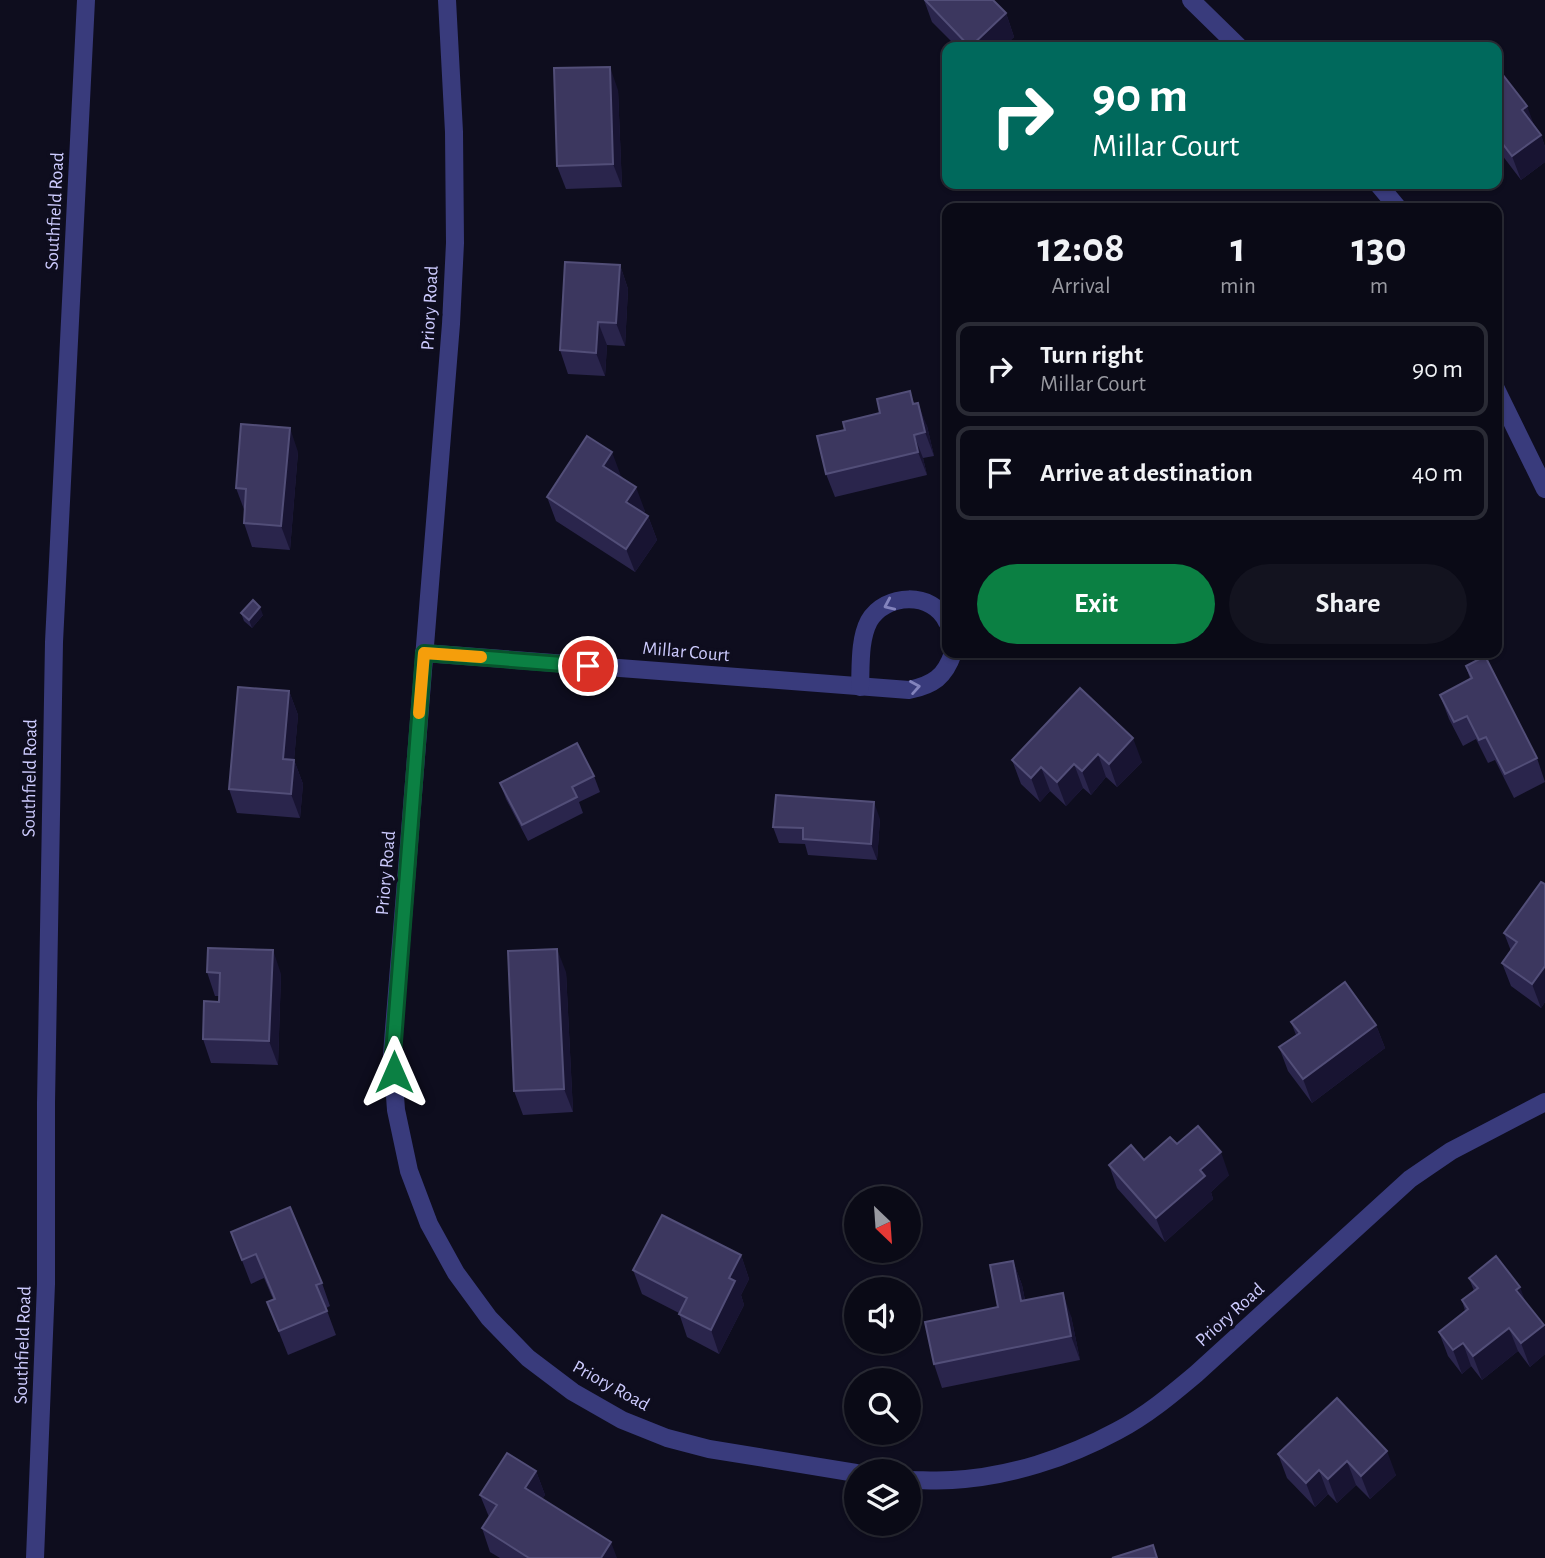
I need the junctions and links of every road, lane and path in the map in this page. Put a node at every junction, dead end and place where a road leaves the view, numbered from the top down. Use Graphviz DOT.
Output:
graph roads {
  1 [pos="86,0"];
  2 [pos="447,0"];
  3 [pos="1191,0"];
  4 [pos="1234,42"];
  5 [pos="1382,189"];
  6 [pos="1394,203"];
  7 [pos="1502,401"];
  8 [pos="1545,489"];
  9 [pos="942,614"];
  10 [pos="424,653"];
  11 [pos="951,658"];
  12 [pos="860,687"];
  13 [pos="1545,1102"];
  14 [pos="844,1471"];
  15 [pos="921,1480"];
  16 [pos="35,1558"];
  1 -- 16 [label="street, Southfield Road"];
  2 -- 10 [label="street, Priory Road"];
  3 -- 4 [label="street"];
  5 -- 6 [label="street"];
  7 -- 8 [label="street"];
  9 -- 12 [label="street, one-way"];
  10 -- 12 [label="street, Millar Court"];
  10 -- 14 [label="street, Priory Road"];
  12 -- 11 [label="street, Millar Court, one-way"];
  13 -- 15 [label="street, Priory Road"];
}
